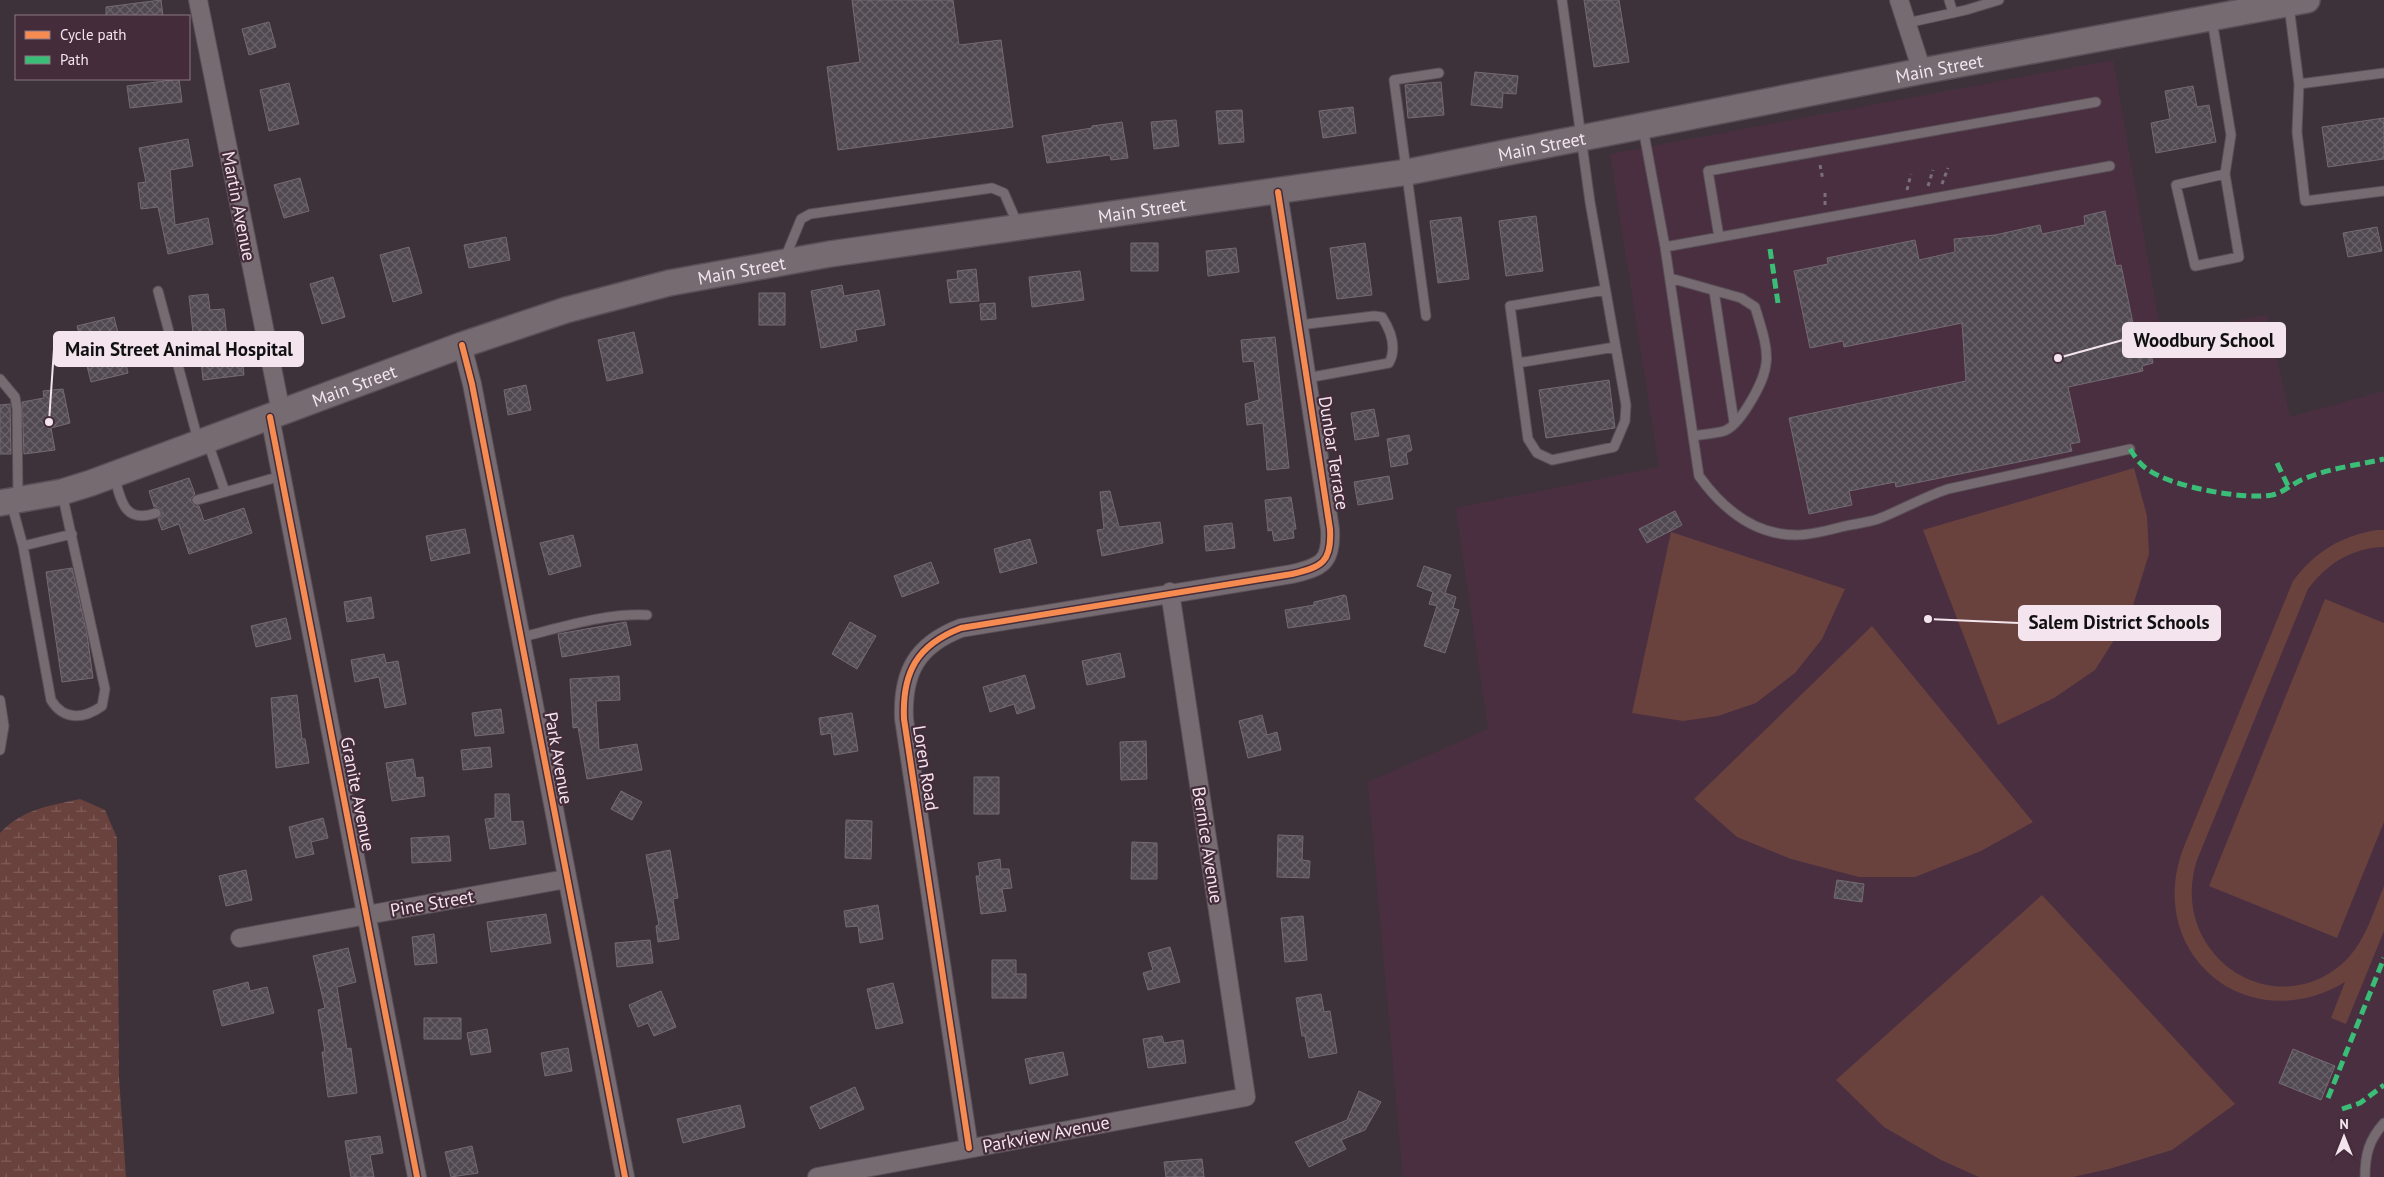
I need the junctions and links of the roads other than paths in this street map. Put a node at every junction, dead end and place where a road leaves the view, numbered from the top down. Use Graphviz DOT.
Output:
graph roads {
  1 [pos="198,0"];
  2 [pos="1562,0"];
  3 [pos="1899,0"];
  4 [pos="1949,0"];
  5 [pos="1999,0"];
  6 [pos="2298,2"];
  7 [pos="1953,13"];
  8 [pos="2212,17"];
  9 [pos="1907,23"];
  10 [pos="1922,71"];
  11 [pos="1439,73"];
  12 [pos="2384,73"];
  13 [pos="2299,84"];
  14 [pos="2096,102"];
  15 [pos="1643,126"];
  16 [pos="1581,138"];
  17 [pos="2110,166"];
  18 [pos="1408,172"];
  19 [pos="2225,174"];
  20 [pos="2384,191"];
  21 [pos="1278,192"];
  22 [pos="1019,228"];
  23 [pos="1719,237"];
  24 [pos="1666,247"];
  25 [pos="784,261"];
  26 [pos="1670,278"];
  27 [pos="1605,290"];
  28 [pos="158,291"];
  29 [pos="1714,291"];
  30 [pos="1426,316"];
  31 [pos="1299,325"];
  32 [pos="462,345"];
  33 [pos="1615,347"];
  34 [pos="1518,363"];
  35 [pos="1307,378"];
  36 [pos="0,379"];
  37 [pos="275,414"];
  38 [pos="1734,422"];
  39 [pos="1693,436"];
  40 [pos="203,442"];
  41 [pos="2130,449"];
  42 [pos="114,475"];
  43 [pos="281,476"];
  44 [pos="62,492"];
  45 [pos="225,492"];
  46 [pos="197,500"];
  47 [pos="10,502"];
  48 [pos="156,513"];
  49 [pos="72,534"];
  50 [pos="23,546"];
  51 [pos="1170,592"];
  52 [pos="647,615"];
  53 [pos="522,637"];
  54 [pos="0,700"];
  55 [pos="0,750"];
  56 [pos="566,879"];
  57 [pos="366,915"];
  58 [pos="240,938"];
  59 [pos="1246,1097"];
  60 [pos="2384,1123"];
  61 [pos="969,1148"];
  62 [pos="417,1177"];
  63 [pos="625,1177"];
  64 [pos="817,1177"];
  65 [pos="2366,1177"];
  1 -- 37 [label="street, Martin Avenue"];
  2 -- 16 [label="lane"];
  3 -- 9 [label="street"];
  4 -- 7 [label="lane"];
  5 -- 7 [label="lane"];
  6 -- 8 [label="main road, Main Street"];
  6 -- 13 [label="lane"];
  7 -- 9 [label="lane"];
  8 -- 10 [label="main road, Main Street"];
  8 -- 19 [label="lane"];
  9 -- 10 [label="street"];
  10 -- 15 [label="main road, Main Street"];
  11 -- 18 [label="lane"];
  12 -- 13 [label="lane"];
  13 -- 20 [label="lane"];
  14 -- 23 [label="lane"];
  15 -- 16 [label="main road, Main Street"];
  15 -- 24 [label="lane"];
  16 -- 18 [label="main road, Main Street"];
  16 -- 27 [label="lane"];
  17 -- 23 [label="lane"];
  18 -- 21 [label="main road, Main Street"];
  18 -- 30 [label="lane"];
  19 -- 19 [label="lane"];
  21 -- 22 [label="main road, Main Street"];
  21 -- 31 [label="street, Dunbar Terrace"];
  22 -- 25 [label="main road, Main Street"];
  22 -- 25 [label="lane"];
  23 -- 24 [label="lane"];
  24 -- 26 [label="lane"];
  25 -- 32 [label="main road, Main Street"];
  26 -- 29 [label="lane"];
  26 -- 39 [label="lane"];
  27 -- 33 [label="lane"];
  27 -- 34 [label="lane"];
  28 -- 40 [label="lane"];
  29 -- 38 [label="lane"];
  29 -- 38 [label="lane"];
  31 -- 35 [label="street, Dunbar Terrace"];
  31 -- 35 [label="lane"];
  32 -- 37 [label="main road, Main Street"];
  32 -- 53 [label="street, Park Avenue"];
  33 -- 34 [label="lane"];
  33 -- 34 [label="lane"];
  35 -- 51 [label="street, Dunbar Terrace"];
  36 -- 47 [label="lane"];
  37 -- 40 [label="main road, Main Street"];
  37 -- 43 [label="street, Granite Avenue"];
  38 -- 39 [label="lane"];
  39 -- 41 [label="lane"];
  40 -- 42 [label="main road, Main Street"];
  40 -- 45 [label="lane"];
  42 -- 44 [label="main road, Main Street"];
  42 -- 48 [label="lane"];
  43 -- 45 [label="lane"];
  43 -- 57 [label="street, Granite Avenue"];
  44 -- 47 [label="main road, Main Street"];
  44 -- 49 [label="lane"];
  45 -- 46 [label="lane"];
  47 -- 50 [label="lane"];
  49 -- 50 [label="lane"];
  49 -- 50 [label="lane"];
  51 -- 59 [label="street, Bernice Avenue"];
  51 -- 61 [label="street, Loren Road"];
  52 -- 53 [label="lane"];
  53 -- 56 [label="street, Park Avenue"];
  54 -- 55 [label="lane"];
  56 -- 57 [label="street, Pine Street"];
  56 -- 63 [label="street, Park Avenue"];
  57 -- 58 [label="street, Pine Street"];
  57 -- 62 [label="street, Granite Avenue"];
  59 -- 61 [label="street, Parkview Avenue"];
  60 -- 65 [label="lane"];
  61 -- 64 [label="street, Parkview Avenue"];
}
